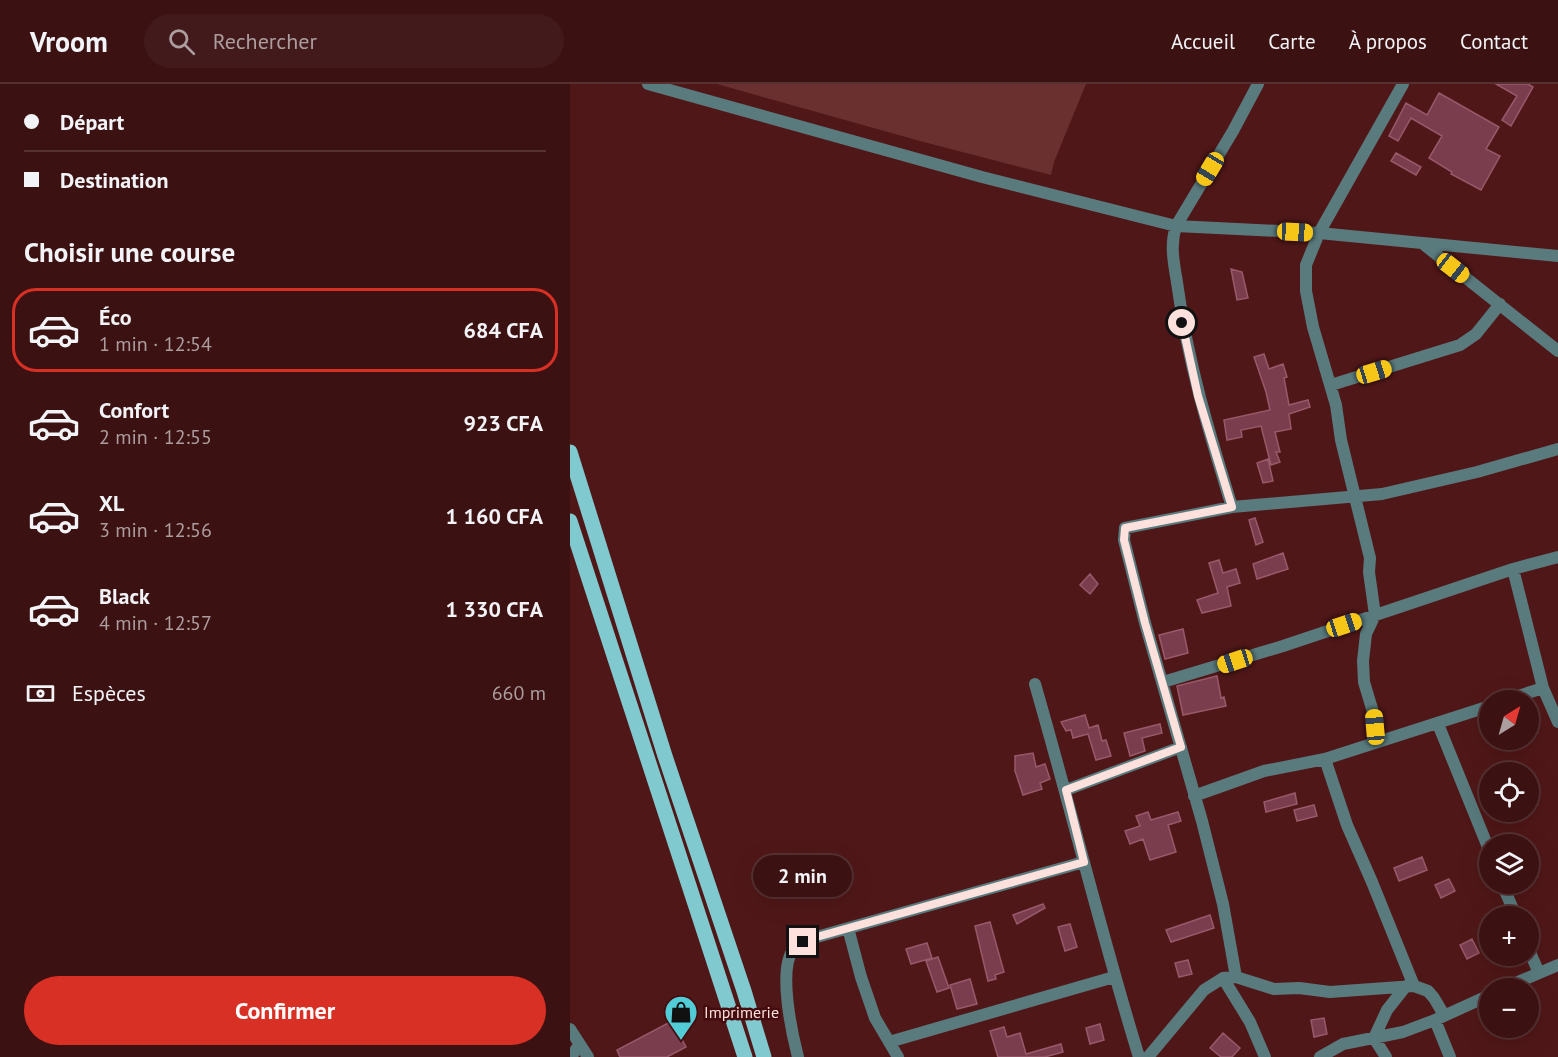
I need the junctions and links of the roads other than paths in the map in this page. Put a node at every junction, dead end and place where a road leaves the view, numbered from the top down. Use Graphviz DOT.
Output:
graph roads {
  1 [pos="648,84"];
  2 [pos="1258,84"];
  3 [pos="1403,84"];
  4 [pos="1176,226"];
  5 [pos="1319,233"];
  6 [pos="1422,243"];
  7 [pos="1558,256"];
  8 [pos="1500,304"];
  9 [pos="1558,351"];
  10 [pos="1331,385"];
  11 [pos="1558,449"];
  12 [pos="570,452"];
  13 [pos="1356,496"];
  14 [pos="1232,507"];
  15 [pos="570,521"];
  16 [pos="1558,557"];
  17 [pos="1513,569"];
  18 [pos="1375,615"];
  19 [pos="1163,682"];
  20 [pos="1035,684"];
  21 [pos="1543,688"];
  22 [pos="1537,690"];
  23 [pos="1479,710"];
  24 [pos="1558,722"];
  25 [pos="1438,724"];
  26 [pos="1376,742"];
  27 [pos="1181,747"];
  28 [pos="1325,759"];
  29 [pos="1066,790"];
  30 [pos="1194,795"];
  31 [pos="1483,834"];
  32 [pos="1084,862"];
  33 [pos="848,928"];
  34 [pos="1558,965"];
  35 [pos="1536,966"];
  36 [pos="1539,973"];
  37 [pos="1114,977"];
  38 [pos="1236,977"];
  39 [pos="1223,978"];
  40 [pos="1527,978"];
  41 [pos="1410,986"];
  42 [pos="1479,1000"];
  43 [pos="1440,1018"];
  44 [pos="570,1029"];
  45 [pos="1374,1038"];
  46 [pos="889,1042"];
  47 [pos="579,1045"];
  48 [pos="571,1057"];
  49 [pos="588,1057"];
  50 [pos="745,1057"];
  51 [pos="764,1057"];
  52 [pos="798,1057"];
  53 [pos="898,1057"];
  54 [pos="1139,1057"];
  55 [pos="1148,1057"];
  56 [pos="1265,1057"];
  57 [pos="1320,1057"];
  58 [pos="1386,1057"];
  59 [pos="1450,1057"];
  1 -- 4 [label="street"];
  2 -- 4 [label="street"];
  3 -- 5 [label="street"];
  4 -- 5 [label="street"];
  4 -- 14 [label="street"];
  5 -- 6 [label="street"];
  5 -- 10 [label="street"];
  6 -- 7 [label="street"];
  6 -- 8 [label="street"];
  8 -- 9 [label="street"];
  8 -- 10 [label="street"];
  10 -- 13 [label="street"];
  11 -- 13 [label="street"];
  12 -- 51 [label="main road"];
  13 -- 14 [label="street"];
  13 -- 18 [label="street"];
  14 -- 19 [label="street"];
  15 -- 50 [label="main road"];
  16 -- 17 [label="street"];
  17 -- 18 [label="street"];
  17 -- 21 [label="street"];
  18 -- 19 [label="street"];
  18 -- 26 [label="street"];
  19 -- 27 [label="street"];
  20 -- 29 [label="street"];
  21 -- 22 [label="street"];
  21 -- 24 [label="street"];
  23 -- 25 [label="street"];
  25 -- 26 [label="street"];
  25 -- 31 [label="street"];
  26 -- 28 [label="street"];
  27 -- 29 [label="street"];
  27 -- 30 [label="street"];
  28 -- 30 [label="street"];
  28 -- 41 [label="street"];
  29 -- 32 [label="street"];
  30 -- 38 [label="street"];
  32 -- 33 [label="street"];
  32 -- 37 [label="street"];
  33 -- 46 [label="street"];
  33 -- 52 [label="street"];
  34 -- 36 [label="street"];
  35 -- 36 [label="street"];
  36 -- 40 [label="street"];
  37 -- 46 [label="street"];
  37 -- 54 [label="street"];
  38 -- 39 [label="street"];
  38 -- 41 [label="street"];
  39 -- 55 [label="street"];
  39 -- 56 [label="street"];
  41 -- 43 [label="street"];
  41 -- 45 [label="street"];
  42 -- 43 [label="street"];
  43 -- 45 [label="street"];
  43 -- 59 [label="street"];
  44 -- 47 [label="street"];
  45 -- 57 [label="street"];
  45 -- 58 [label="street"];
  46 -- 53 [label="street"];
  47 -- 48 [label="street"];
  47 -- 49 [label="street"];
}
